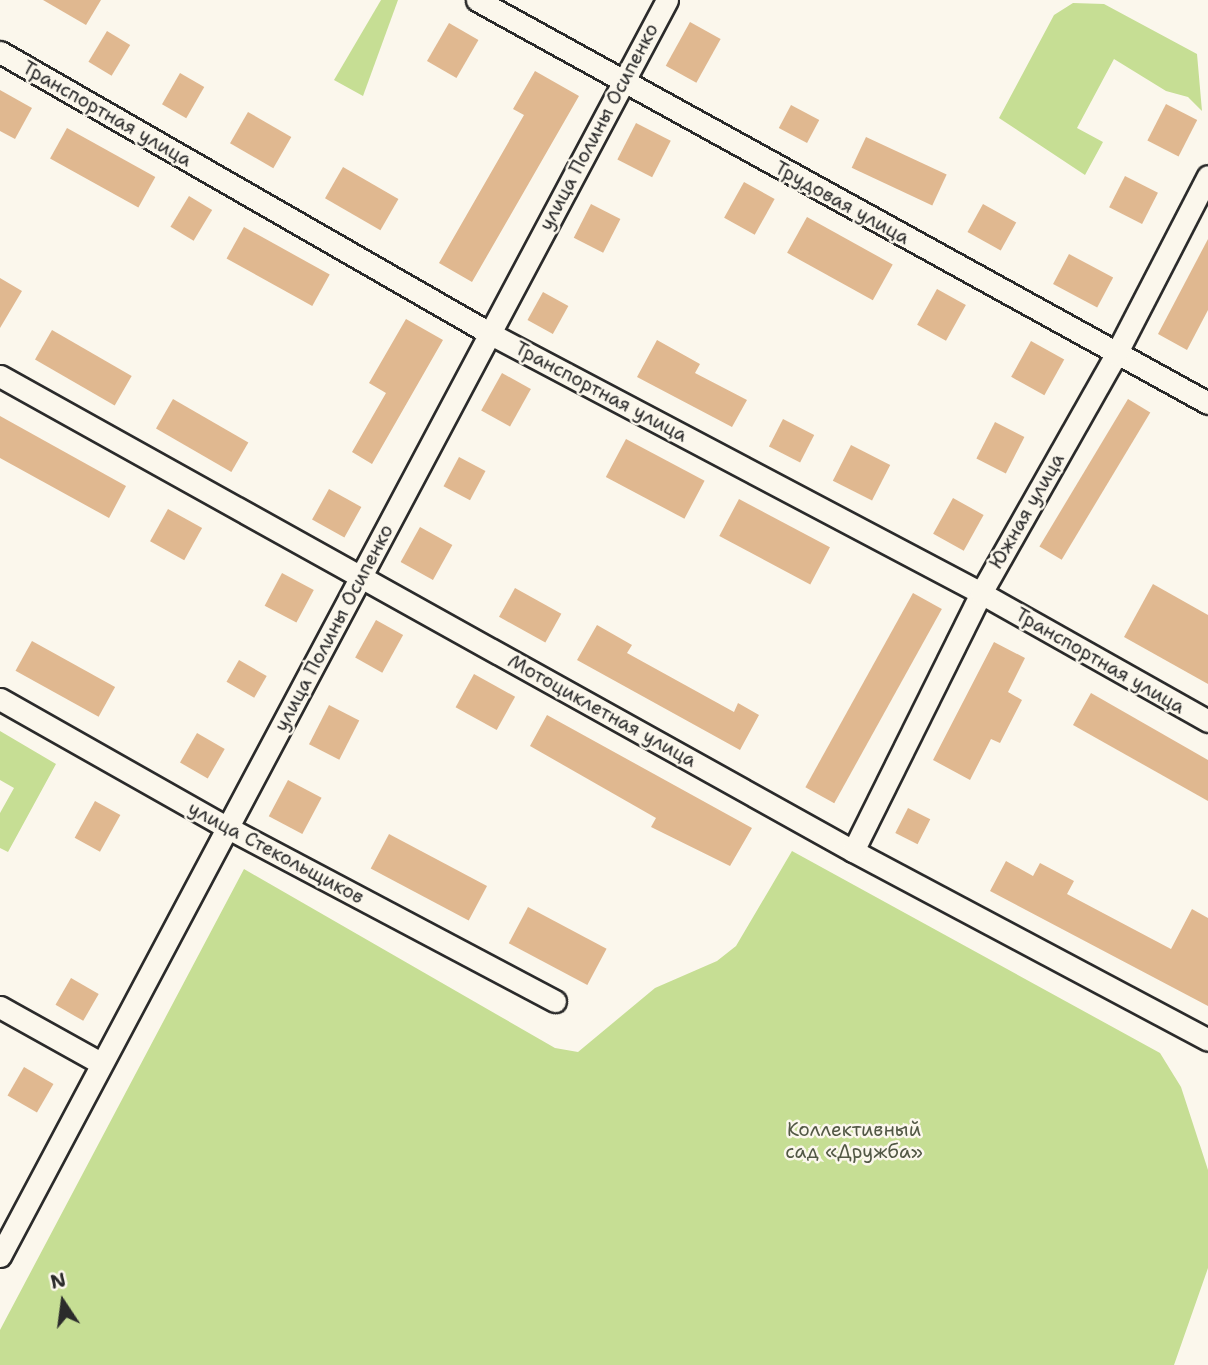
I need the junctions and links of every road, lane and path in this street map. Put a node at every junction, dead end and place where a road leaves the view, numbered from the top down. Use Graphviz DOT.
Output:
graph roads {
  1 [pos="478,0"];
  2 [pos="667,0"];
  3 [pos="0,52"];
  4 [pos="623,82"];
  5 [pos="1208,176"];
  6 [pos="489,333"];
  7 [pos="1116,354"];
  8 [pos="0,376"];
  9 [pos="1208,403"];
  10 [pos="362,578"];
  11 [pos="981,593"];
  12 [pos="0,699"];
  13 [pos="1208,722"];
  14 [pos="228,828"];
  15 [pos="853,850"];
  16 [pos="555,1001"];
  17 [pos="0,1007"];
  18 [pos="1208,1040"];
  19 [pos="99,1062"];
  20 [pos="0,1256"];
  1 -- 4 [label="street, Трудовая улица"];
  2 -- 4 [label="street, улица Полины Осипенко"];
  3 -- 6 [label="street, Транспортная улица"];
  4 -- 6 [label="street, улица Полины Осипенко"];
  4 -- 7 [label="street, Трудовая улица"];
  5 -- 7 [label="street, Южная улица"];
  6 -- 10 [label="street, улица Полины Осипенко"];
  6 -- 11 [label="street, Транспортная улица"];
  7 -- 9 [label="street, Трудовая улица"];
  7 -- 11 [label="street, Южная улица"];
  8 -- 10 [label="street, Мотоциклетная улица"];
  10 -- 14 [label="street, улица Полины Осипенко"];
  10 -- 15 [label="street, Мотоциклетная улица"];
  11 -- 13 [label="street, Транспортная улица"];
  11 -- 15 [label="street, Южная улица"];
  12 -- 14 [label="street, улица Стекольщиков"];
  14 -- 16 [label="street, улица Стекольщиков"];
  14 -- 19 [label="street, улица Полины Осипенко"];
  15 -- 18 [label="street, Мотоциклетная улица"];
  17 -- 19 [label="street"];
  19 -- 20 [label="street, улица Полины Осипенко"];
}
